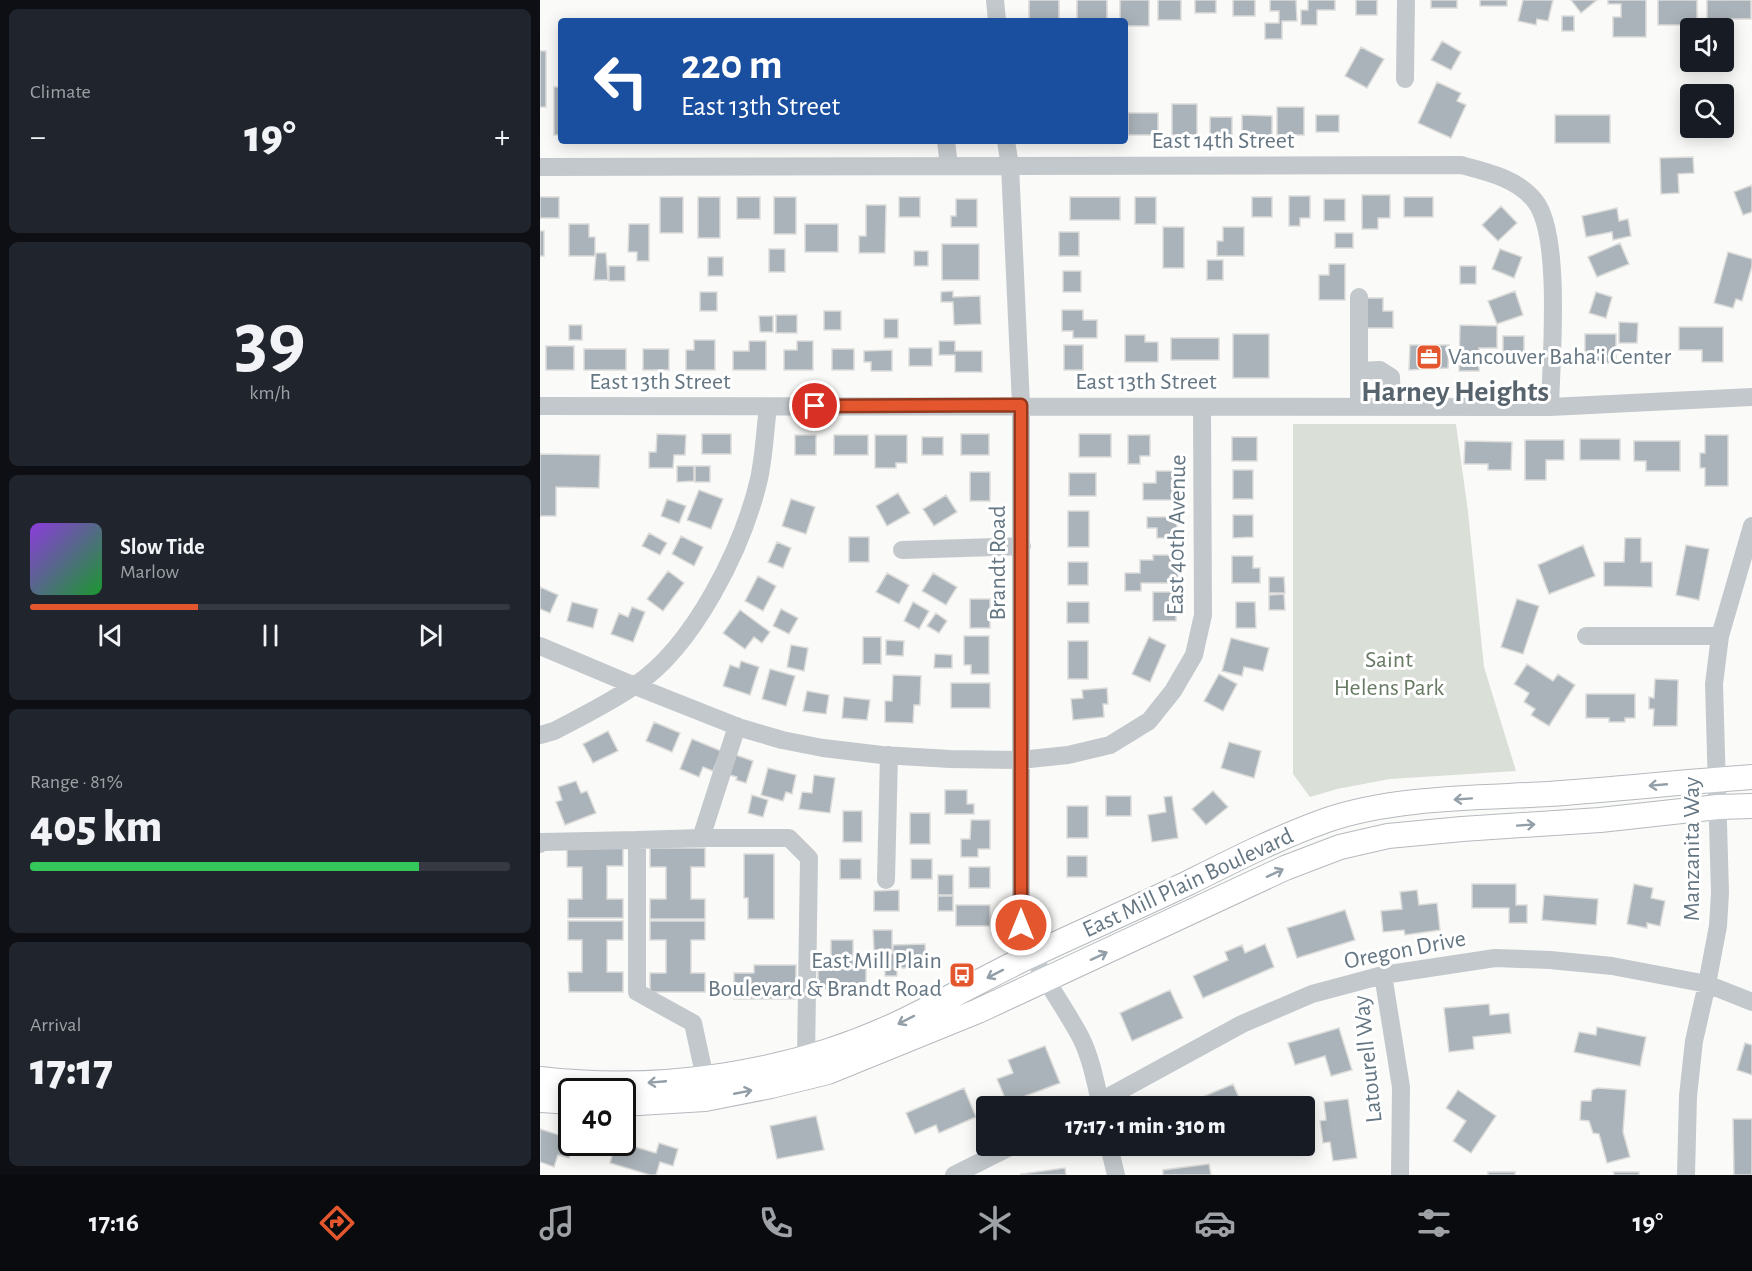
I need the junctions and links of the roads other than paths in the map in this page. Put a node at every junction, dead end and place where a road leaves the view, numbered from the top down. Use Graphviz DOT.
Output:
graph roads {
  1 [pos="995,0"];
  2 [pos="1406,0"];
  3 [pos="997,18"];
  4 [pos="1405,80"];
  5 [pos="946,144"];
  6 [pos="1006,144"];
  7 [pos="949,166"];
  8 [pos="1010,166"];
  9 [pos="540,167"];
  10 [pos="1359,297"];
  11 [pos="1359,371"];
  12 [pos="1752,397"];
  13 [pos="1021,405"];
  14 [pos="540,406"];
  15 [pos="1359,406"];
  16 [pos="1392,406"];
  17 [pos="1550,406"];
  18 [pos="768,407"];
  19 [pos="1202,407"];
  20 [pos="1752,526"];
  21 [pos="1022,546"];
  22 [pos="902,550"];
  23 [pos="1586,636"];
  24 [pos="1720,636"];
  25 [pos="540,646"];
  26 [pos="635,686"];
  27 [pos="737,726"];
  28 [pos="540,735"];
  29 [pos="889,755"];
  30 [pos="1020,760"];
  31 [pos="1752,777"];
  32 [pos="1716,780"];
  33 [pos="1752,806"];
  34 [pos="1718,807"];
  35 [pos="700,838"];
  36 [pos="637,840"];
  37 [pos="540,844"];
  38 [pos="886,880"];
  39 [pos="1033,955"];
  40 [pos="1383,975"];
  41 [pos="1045,980"];
  42 [pos="1707,984"];
  43 [pos="1752,1002"];
  44 [pos="806,1057"];
  45 [pos="705,1078"];
  46 [pos="540,1079"];
  47 [pos="1096,1096"];
  48 [pos="1113,1096"];
  49 [pos="540,1100"];
  50 [pos="558,1101"];
  51 [pos="636,1103"];
  52 [pos="992,1156"];
  53 [pos="1112,1156"];
  54 [pos="954,1175"];
  55 [pos="1116,1175"];
  56 [pos="1400,1175"];
  57 [pos="1686,1175"];
  1 -- 3 [label="street"];
  2 -- 4 [label="street"];
  5 -- 7 [label="street"];
  6 -- 8 [label="street, Brandt Road"];
  7 -- 8 [label="street, East 14th Street"];
  7 -- 9 [label="street, East 14th Street"];
  8 -- 13 [label="street, Brandt Road"];
  8 -- 17 [label="street, East 14th Street"];
  10 -- 11 [label="street"];
  11 -- 15 [label="street"];
  11 -- 16 [label="street"];
  12 -- 17 [label="street, East 13th Street"];
  13 -- 18 [label="street, East 13th Street"];
  13 -- 19 [label="street, East 13th Street"];
  13 -- 21 [label="street, Brandt Road"];
  14 -- 18 [label="street, East 13th Street"];
  15 -- 16 [label="street, East 13th Street"];
  15 -- 19 [label="street, East 13th Street"];
  16 -- 17 [label="street, East 13th Street"];
  18 -- 26 [label="street"];
  19 -- 30 [label="street, East 40th Avenue"];
  20 -- 24 [label="street, Manzanita Way"];
  21 -- 22 [label="street"];
  21 -- 30 [label="street, Brandt Road"];
  23 -- 24 [label="street"];
  24 -- 32 [label="street, Manzanita Way"];
  25 -- 26 [label="street, East 40th Avenue"];
  26 -- 27 [label="street, East 40th Avenue"];
  26 -- 28 [label="street"];
  27 -- 29 [label="street, East 40th Avenue"];
  27 -- 35 [label="street"];
  29 -- 30 [label="street, East 40th Avenue"];
  29 -- 38 [label="street"];
  30 -- 39 [label="street, Brandt Road"];
  31 -- 32 [label="main road, East Mill Plain Boulevard"];
  32 -- 34 [label="street, Manzanita Way"];
  32 -- 39 [label="main road, East Mill Plain Boulevard, one-way"];
  33 -- 34 [label="main road, East Mill Plain Boulevard"];
  41 -- 34 [label="main road, East Mill Plain Boulevard, one-way"];
  34 -- 42 [label="street, Manzanita Way"];
  35 -- 36 [label="street"];
  35 -- 44 [label="street"];
  36 -- 37 [label="street"];
  36 -- 45 [label="street"];
  39 -- 41 [label="street, Brandt Road"];
  39 -- 44 [label="main road, East Mill Plain Boulevard, one-way"];
  40 -- 42 [label="street, Oregon Drive"];
  40 -- 48 [label="street, Oregon Drive"];
  40 -- 56 [label="street, Latourell Way"];
  41 -- 47 [label="street, Brandt Road"];
  51 -- 41 [label="main road, East Mill Plain Boulevard, one-way"];
  42 -- 43 [label="street, Oregon Drive"];
  42 -- 57 [label="street, Manzanita Way"];
  44 -- 45 [label="main road, East Mill Plain Boulevard"];
  45 -- 46 [label="main road, East Mill Plain Boulevard, one-way"];
  49 -- 50 [label="main road"];
  52 -- 54 [label="street"];
  53 -- 55 [label="street"];
}
